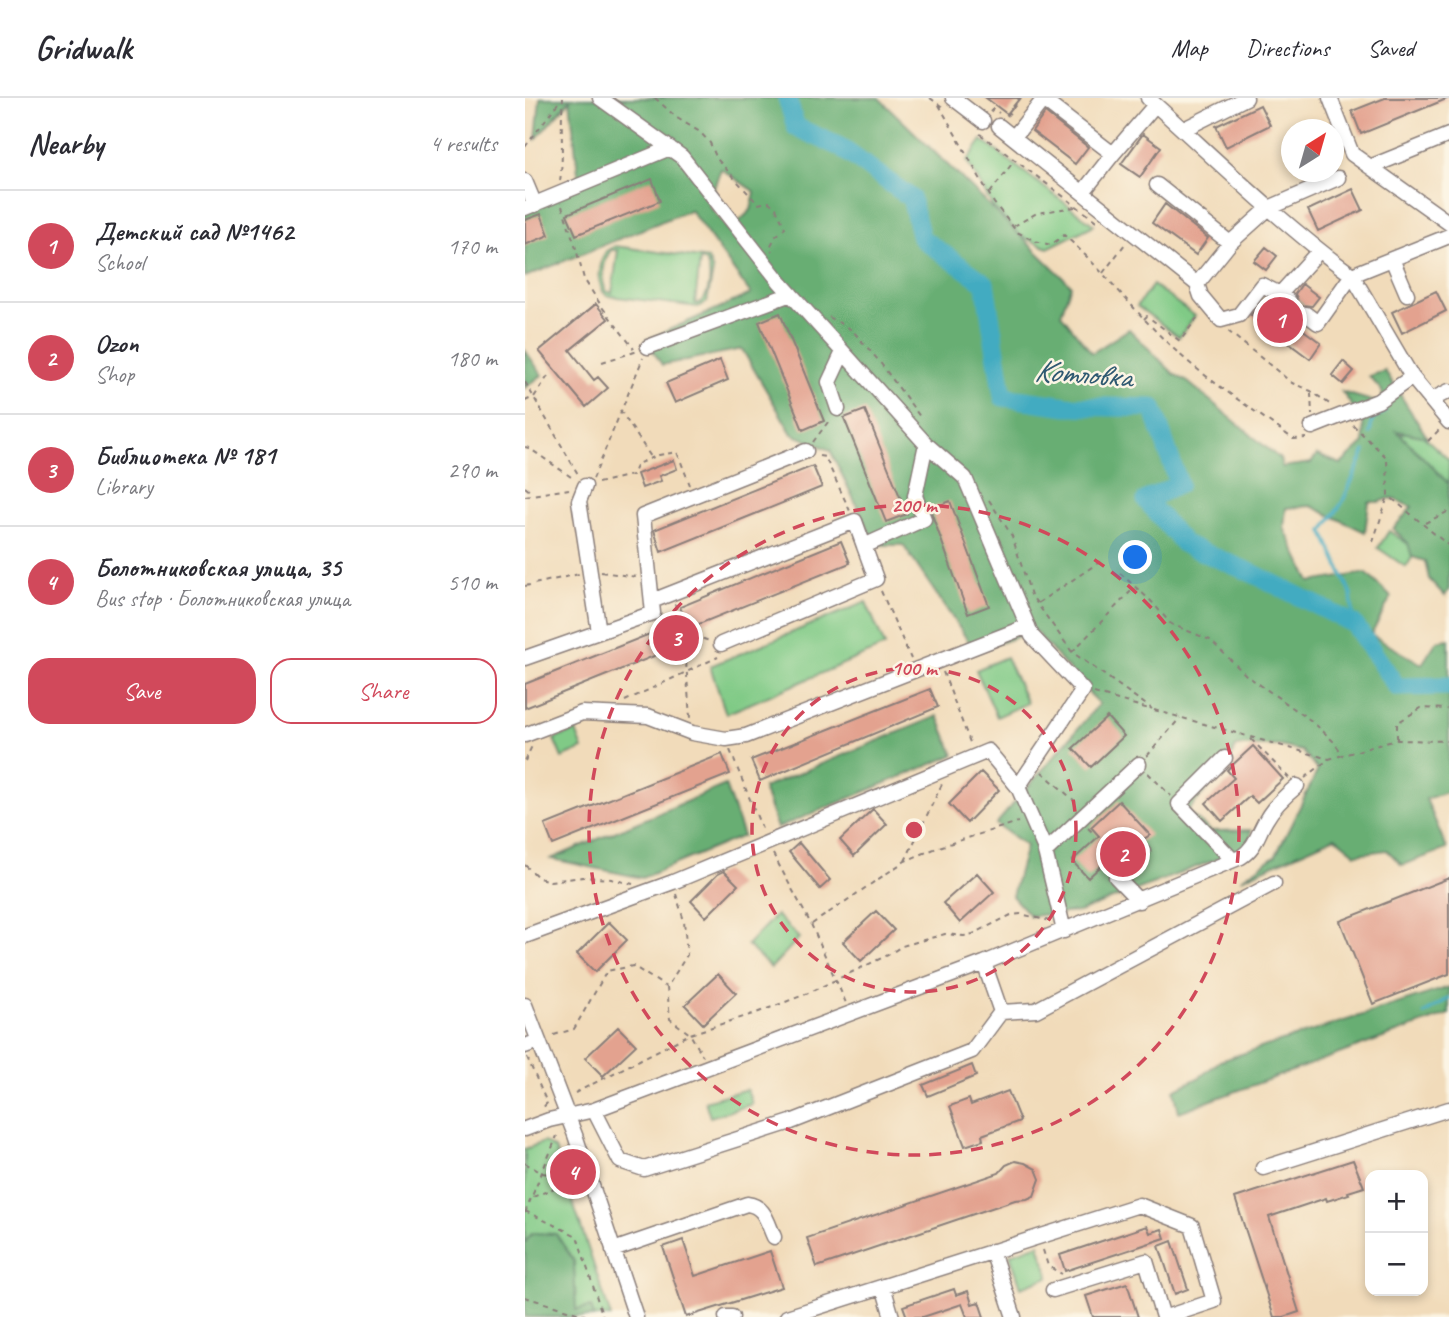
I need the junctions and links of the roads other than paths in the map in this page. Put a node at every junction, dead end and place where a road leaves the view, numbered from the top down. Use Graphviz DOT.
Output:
graph roads {
  1 [pos="600,98"];
  2 [pos="953,98"];
  3 [pos="1245,98"];
  4 [pos="1043,99"];
  5 [pos="1331,99"];
  6 [pos="1151,101"];
  7 [pos="983,121"];
  8 [pos="1002,122"];
  9 [pos="1184,130"];
  10 [pos="1449,135"];
  11 [pos="1020,142"];
  12 [pos="670,148"];
  13 [pos="1113,153"];
  14 [pos="1370,166"];
  15 [pos="525,181"];
  16 [pos="1329,182"];
  17 [pos="1157,185"];
  18 [pos="1083,192"];
  19 [pos="530,206"];
  20 [pos="1269,208"];
  21 [pos="1449,223"];
  22 [pos="1449,236"];
  23 [pos="1230,243"];
  24 [pos="1319,251"];
  25 [pos="1392,259"];
  26 [pos="1352,275"];
  27 [pos="1197,284"];
  28 [pos="791,294"];
  29 [pos="1407,295"];
  30 [pos="1306,314"];
  31 [pos="642,349"];
  32 [pos="843,352"];
  33 [pos="1412,377"];
  34 [pos="1449,391"];
  35 [pos="1433,399"];
  36 [pos="838,410"];
  37 [pos="1448,421"];
  38 [pos="1312,427"];
  39 [pos="926,444"];
  40 [pos="806,451"];
  41 [pos="585,486"];
  42 [pos="864,546"];
  43 [pos="652,601"];
  44 [pos="1028,626"];
  45 [pos="599,632"];
  46 [pos="721,645"];
  47 [pos="525,658"];
  48 [pos="525,735"];
  49 [pos="1225,758"];
  50 [pos="1139,764"];
  51 [pos="1297,786"];
  52 [pos="1019,787"];
  53 [pos="1143,851"];
  54 [pos="1045,852"];
  55 [pos="1237,859"];
  56 [pos="1274,883"];
  57 [pos="1139,901"];
  58 [pos="1062,926"];
  59 [pos="525,936"];
  60 [pos="983,963"];
  61 [pos="525,1004"];
  62 [pos="1001,1012"];
  63 [pos="532,1043"];
  64 [pos="1449,1109"];
  65 [pos="594,1110"];
  66 [pos="568,1117"];
  67 [pos="525,1129"];
  68 [pos="1263,1168"];
  69 [pos="774,1237"];
  70 [pos="613,1250"];
  71 [pos="992,1251"];
  72 [pos="883,1286"];
  73 [pos="1053,1290"];
  74 [pos="636,1317"];
  75 [pos="726,1317"];
  76 [pos="732,1317"];
  77 [pos="787,1317"];
  78 [pos="893,1317"];
  79 [pos="1014,1317"];
  80 [pos="1165,1317"];
  1 -- 12 [label="street"];
  2 -- 7 [label="street"];
  3 -- 9 [label="street"];
  4 -- 11 [label="street"];
  4 -- 13 [label="street"];
  5 -- 14 [label="street"];
  6 -- 9 [label="street"];
  6 -- 13 [label="street"];
  8 -- 11 [label="street"];
  9 -- 20 [label="street"];
  10 -- 14 [label="street"];
  11 -- 18 [label="street"];
  12 -- 19 [label="street"];
  12 -- 28 [label="street"];
  13 -- 18 [label="street"];
  14 -- 21 [label="street"];
  15 -- 19 [label="street"];
  16 -- 20 [label="street"];
  17 -- 23 [label="street"];
  18 -- 27 [label="street"];
  20 -- 23 [label="street"];
  20 -- 24 [label="street"];
  22 -- 25 [label="street"];
  23 -- 27 [label="street"];
  24 -- 26 [label="street"];
  24 -- 27 [label="street"];
  25 -- 26 [label="street"];
  25 -- 29 [label="street"];
  26 -- 30 [label="street"];
  26 -- 33 [label="street"];
  28 -- 31 [label="street"];
  28 -- 32 [label="street"];
  32 -- 36 [label="street"];
  32 -- 39 [label="street"];
  33 -- 35 [label="street"];
  33 -- 38 [label="street"];
  34 -- 35 [label="street"];
  35 -- 37 [label="street"];
  39 -- 42 [label="street"];
  39 -- 44 [label="street"];
  40 -- 43 [label="street"];
  41 -- 45 [label="street"];
  42 -- 43 [label="street"];
  42 -- 46 [label="street"];
  43 -- 45 [label="street"];
  44 -- 48 [label="street"];
  44 -- 52 [label="street"];
  45 -- 47 [label="street"];
  49 -- 55 [label="street"];
  50 -- 54 [label="street"];
  51 -- 55 [label="street"];
  52 -- 54 [label="street"];
  52 -- 59 [label="street"];
  53 -- 57 [label="street"];
  54 -- 58 [label="street"];
  55 -- 57 [label="street"];
  56 -- 62 [label="street"];
  57 -- 58 [label="street"];
  58 -- 60 [label="street"];
  60 -- 62 [label="street"];
  60 -- 65 [label="street"];
  61 -- 63 [label="street"];
  62 -- 65 [label="street"];
  63 -- 66 [label="street"];
  64 -- 68 [label="street"];
  65 -- 66 [label="street"];
  66 -- 67 [label="street"];
  66 -- 70 [label="street"];
  69 -- 70 [label="street"];
  70 -- 74 [label="street"];
  71 -- 72 [label="street"];
  71 -- 79 [label="street"];
  71 -- 80 [label="street"];
  72 -- 77 [label="street"];
  72 -- 78 [label="street"];
  73 -- 80 [label="street"];
  75 -- 76 [label="street"];
}
